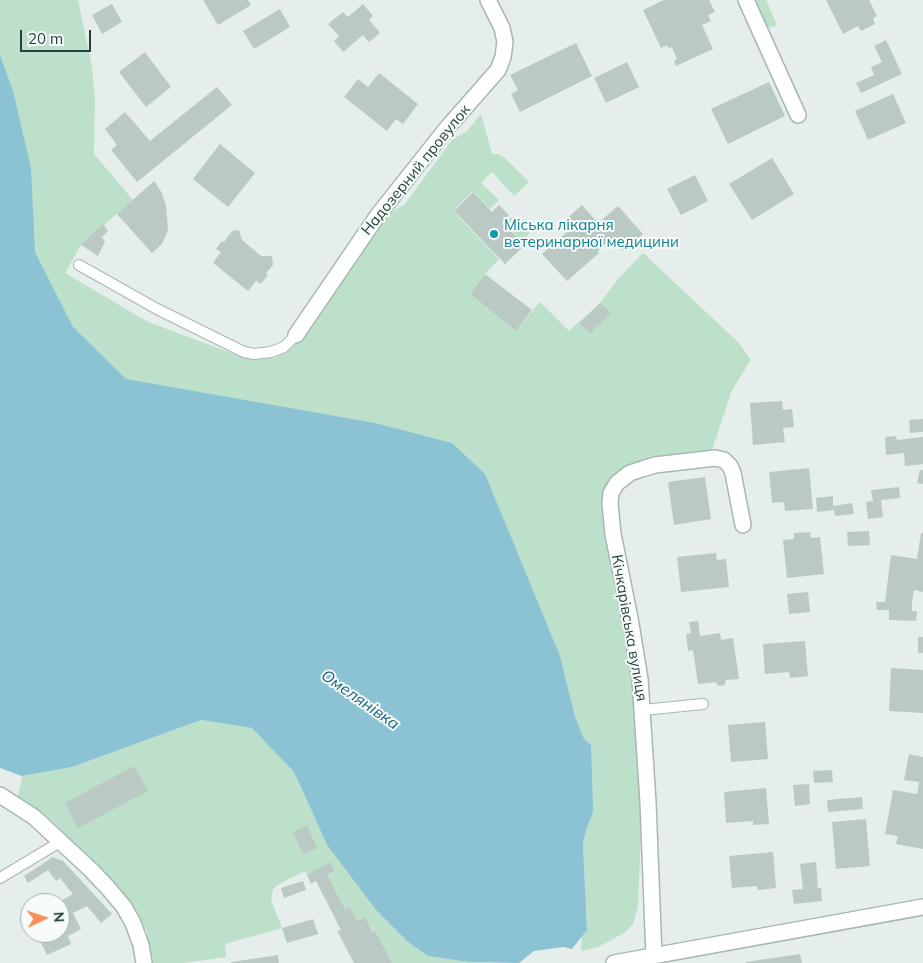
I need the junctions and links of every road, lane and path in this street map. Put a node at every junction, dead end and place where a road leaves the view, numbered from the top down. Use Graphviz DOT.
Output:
graph roads {
  1 [pos="488,0"];
  2 [pos="746,0"];
  3 [pos="798,115"];
  4 [pos="79,265"];
  5 [pos="296,335"];
  6 [pos="743,524"];
  7 [pos="703,704"];
  8 [pos="643,710"];
  9 [pos="0,795"];
  10 [pos="60,842"];
  11 [pos="0,878"];
  12 [pos="923,907"];
  13 [pos="654,956"];
  14 [pos="144,963"];
  15 [pos="614,963"];
  1 -- 5 [label="street, Надозерний провулок"];
  2 -- 3 [label="street"];
  4 -- 5 [label="lane"];
  6 -- 8 [label="street, Кічкарівська вулиця"];
  7 -- 8 [label="lane"];
  8 -- 13 [label="street, Кічкарівська вулиця"];
  9 -- 10 [label="street"];
  10 -- 11 [label="lane"];
  10 -- 14 [label="street"];
  12 -- 13 [label="street"];
  13 -- 15 [label="street"];
}
